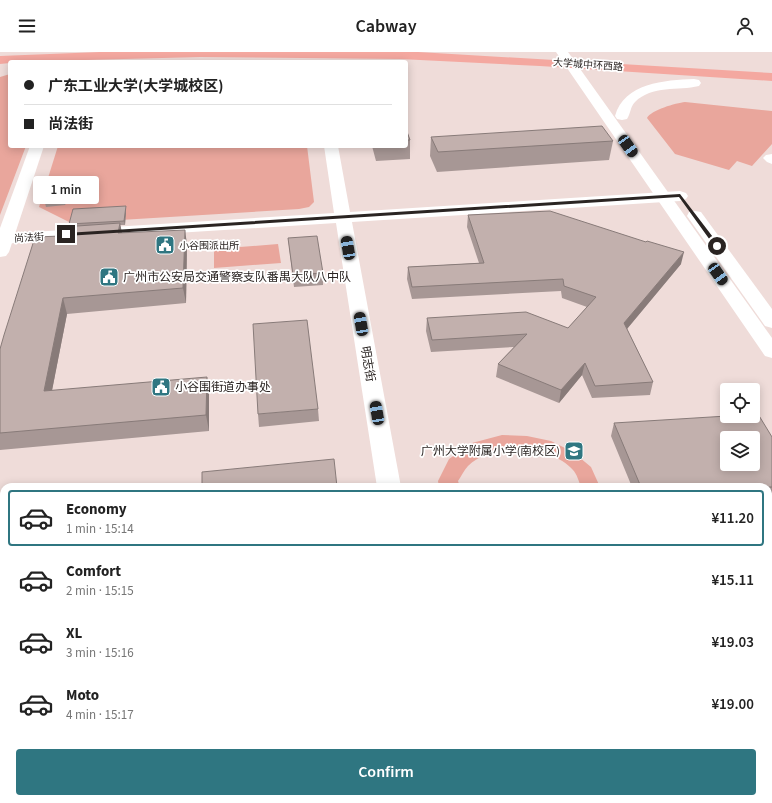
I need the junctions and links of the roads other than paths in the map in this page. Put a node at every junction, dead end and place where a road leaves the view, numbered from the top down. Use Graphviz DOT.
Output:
graph roads {
  1 [pos="314,52"];
  2 [pos="68,57"];
  3 [pos="0,60"];
  4 [pos="577,63"];
  5 [pos="408,65"];
  6 [pos="772,78"];
  7 [pos="694,83"];
  8 [pos="772,89"];
  9 [pos="622,116"];
  10 [pos="36,148"];
  11 [pos="331,148"];
  12 [pos="680,196"];
  13 [pos="663,197"];
  14 [pos="343,217"];
  15 [pos="2,243"];
  16 [pos="772,322"];
  17 [pos="772,352"];
  18 [pos="388,483"];
  1 -- 2 [label="main road, 大学城中环西路"];
  1 -- 4 [label="main road, 大学城中环西路"];
  2 -- 3 [label="main road, 大学城中环西路"];
  4 -- 5 [label="main road, 大学城中环西路"];
  4 -- 6 [label="main road, 大学城中环西路"];
  4 -- 7 [label="main road, 大学城中环西路"];
  4 -- 9 [label="main road"];
  4 -- 13 [label="main road"];
  7 -- 8 [label="main road, 大学城中环西路"];
  7 -- 9 [label="main road"];
  9 -- 12 [label="main road"];
  10 -- 15 [label="main road"];
  11 -- 14 [label="main road, 明志街"];
  12 -- 13 [label="main road, 尚法街"];
  12 -- 16 [label="main road"];
  13 -- 14 [label="main road, 尚法街"];
  13 -- 17 [label="main road"];
  14 -- 15 [label="main road, 尚法街"];
  14 -- 18 [label="main road, 明志街"];
}
